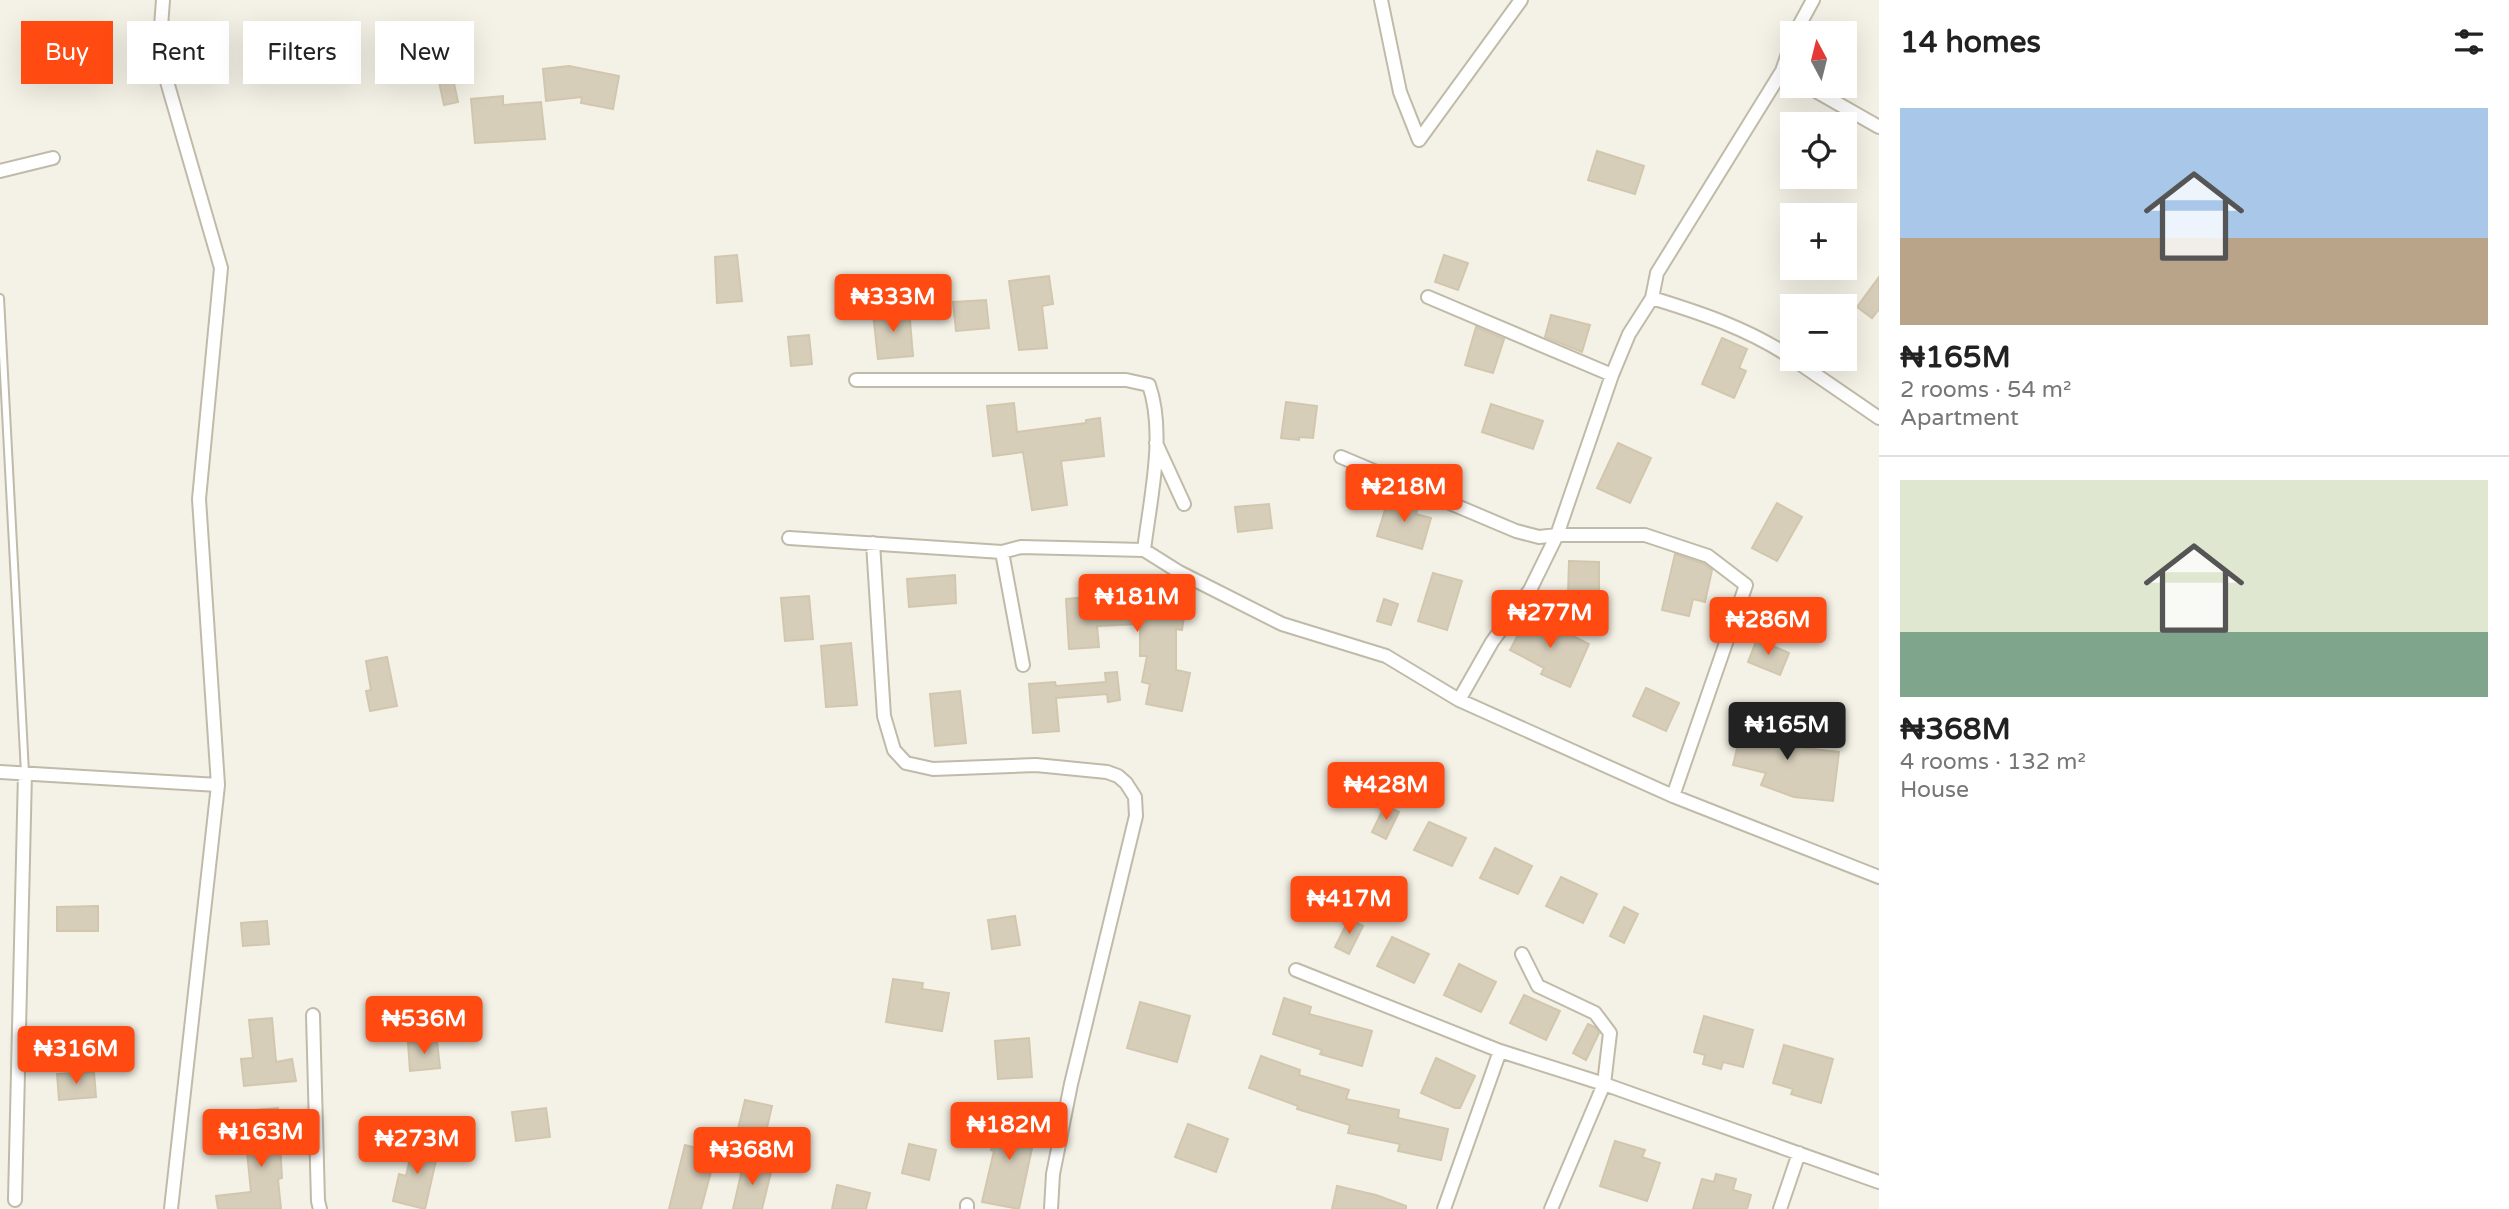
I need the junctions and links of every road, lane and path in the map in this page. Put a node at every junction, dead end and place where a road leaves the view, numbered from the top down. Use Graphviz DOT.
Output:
graph roads {
  1 [pos="163,0"];
  2 [pos="1381,0"];
  3 [pos="1521,0"];
  4 [pos="1813,0"];
  5 [pos="1799,21"];
  6 [pos="1780,85"];
  7 [pos="1828,98"];
  8 [pos="1879,127"];
  9 [pos="52,158"];
  10 [pos="0,171"];
  11 [pos="1428,297"];
  12 [pos="0,298"];
  13 [pos="1652,298"];
  14 [pos="1780,350"];
  15 [pos="1810,371"];
  16 [pos="1612,375"];
  17 [pos="856,380"];
  18 [pos="1879,418"];
  19 [pos="1156,443"];
  20 [pos="1341,457"];
  21 [pos="1184,504"];
  22 [pos="1557,535"];
  23 [pos="789,538"];
  24 [pos="873,543"];
  25 [pos="1144,550"];
  26 [pos="1002,552"];
  27 [pos="1023,665"];
  28 [pos="1459,700"];
  29 [pos="0,772"];
  30 [pos="25,773"];
  31 [pos="218,785"];
  32 [pos="1673,796"];
  33 [pos="1879,877"];
  34 [pos="1522,954"];
  35 [pos="1296,970"];
  36 [pos="313,1015"];
  37 [pos="1500,1051"];
  38 [pos="1604,1084"];
  39 [pos="1799,1153"];
  40 [pos="1879,1182"];
  41 [pos="15,1200"];
  42 [pos="171,1209"];
  43 [pos="320,1209"];
  44 [pos="1051,1209"];
  45 [pos="1444,1209"];
  46 [pos="1551,1209"];
  47 [pos="1780,1209"];
  1 -- 31 [label="street"];
  2 -- 3 [label="street"];
  4 -- 5 [label="street"];
  6 -- 13 [label="street"];
  7 -- 8 [label="street"];
  9 -- 10 [label="street"];
  11 -- 16 [label="street"];
  12 -- 30 [label="lane"];
  13 -- 14 [label="street"];
  13 -- 16 [label="street"];
  15 -- 18 [label="street"];
  16 -- 22 [label="street"];
  17 -- 19 [label="street"];
  19 -- 21 [label="street"];
  19 -- 25 [label="street"];
  20 -- 22 [label="street"];
  22 -- 28 [label="street"];
  22 -- 32 [label="street"];
  23 -- 24 [label="street"];
  24 -- 26 [label="street"];
  24 -- 44 [label="street"];
  25 -- 26 [label="street"];
  25 -- 28 [label="street"];
  26 -- 27 [label="street"];
  28 -- 32 [label="street"];
  29 -- 30 [label="street"];
  30 -- 31 [label="street"];
  30 -- 41 [label="street"];
  31 -- 42 [label="street"];
  32 -- 33 [label="street"];
  34 -- 38 [label="street"];
  35 -- 37 [label="street"];
  36 -- 43 [label="street"];
  37 -- 38 [label="street"];
  37 -- 45 [label="street"];
  38 -- 39 [label="street"];
  38 -- 46 [label="street"];
  39 -- 40 [label="street"];
  39 -- 47 [label="street"];
}
